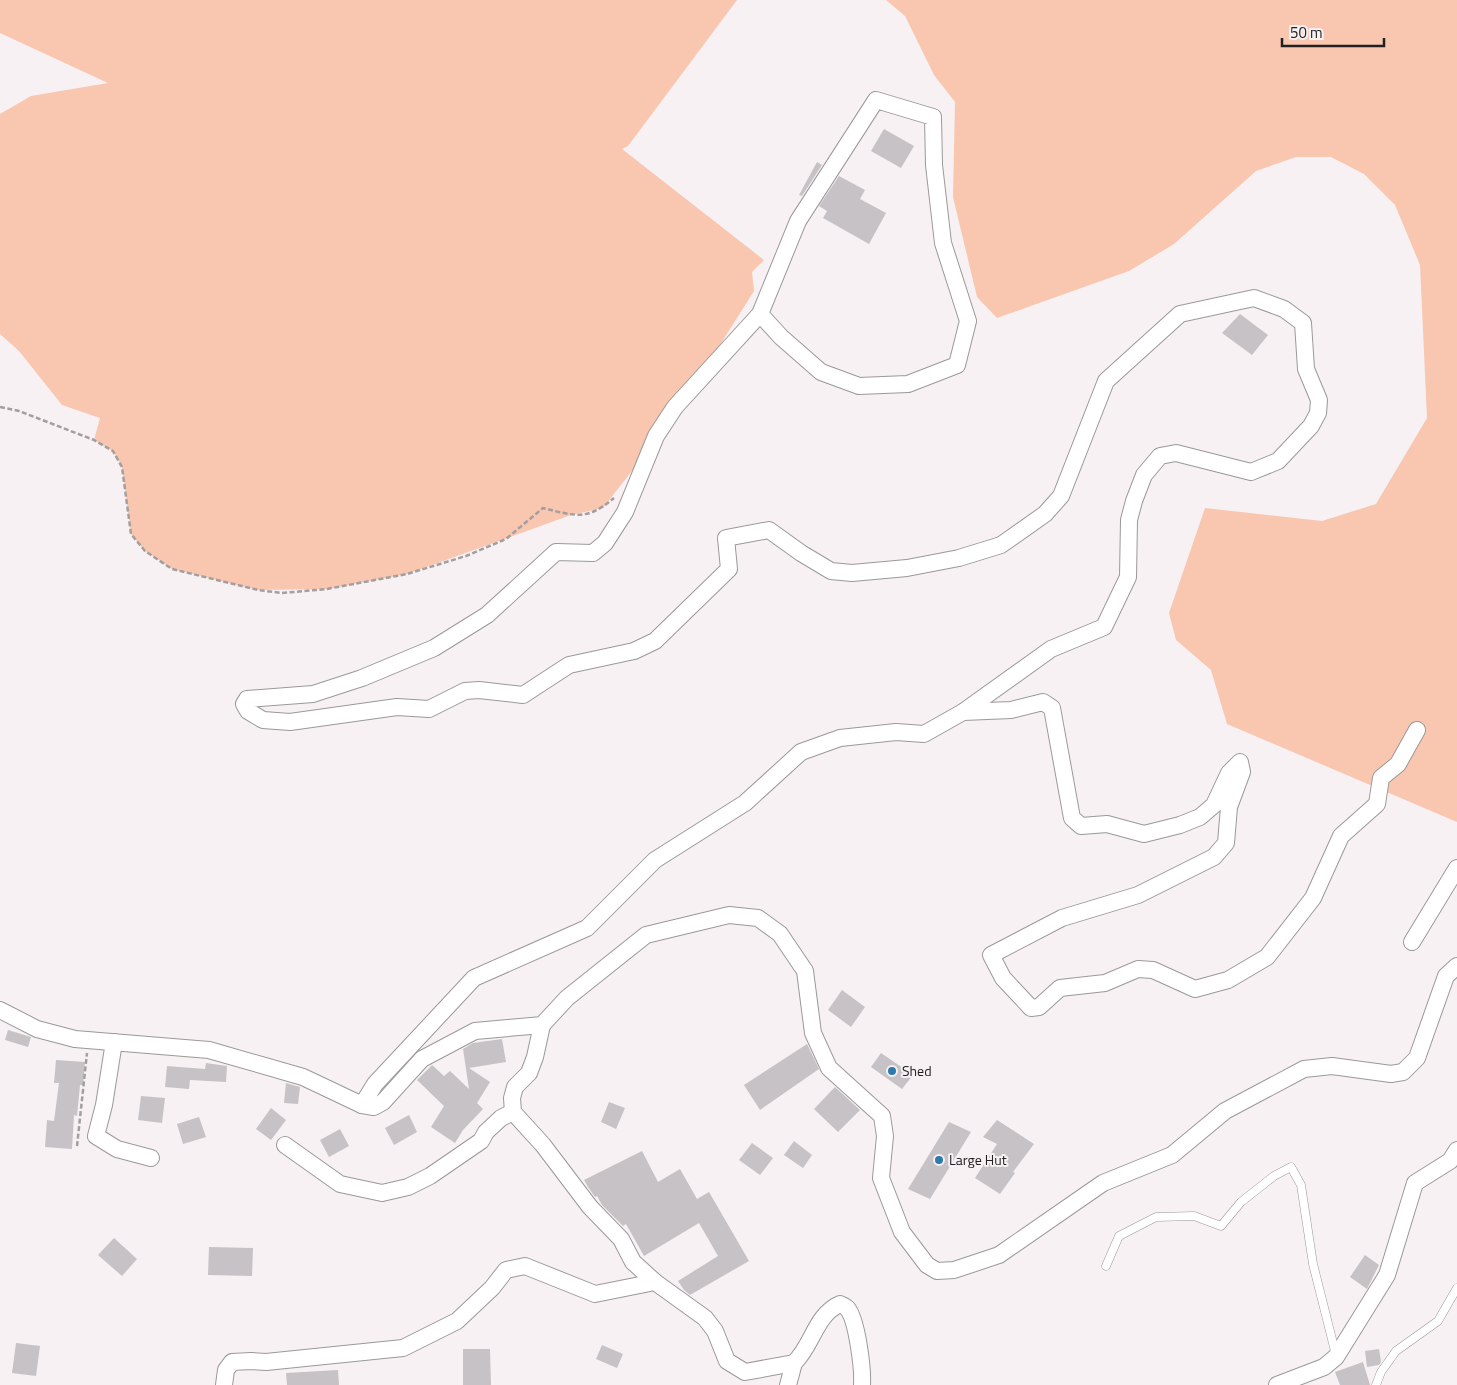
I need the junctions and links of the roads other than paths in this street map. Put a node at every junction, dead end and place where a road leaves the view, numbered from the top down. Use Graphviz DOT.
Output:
graph roads {
  1 [pos="760,314"];
  2 [pos="963,712"];
  3 [pos="1417,730"];
  4 [pos="1457,868"];
  5 [pos="1412,942"];
  6 [pos="1457,966"];
  7 [pos="0,1010"];
  8 [pos="542,1025"];
  9 [pos="114,1042"];
  10 [pos="362,1106"];
  11 [pos="513,1112"];
  12 [pos="286,1145"];
  13 [pos="1457,1150"];
  14 [pos="151,1158"];
  15 [pos="1106,1266"];
  16 [pos="655,1282"];
  17 [pos="1457,1288"];
  18 [pos="1336,1357"];
  19 [pos="794,1363"];
  20 [pos="224,1385"];
  21 [pos="788,1385"];
  22 [pos="862,1385"];
  23 [pos="1277,1385"];
  24 [pos="1376,1385"];
  1 -- 1 [label="street"];
  1 -- 2 [label="street"];
  2 -- 3 [label="street"];
  2 -- 10 [label="street"];
  4 -- 5 [label="street"];
  6 -- 8 [label="street"];
  7 -- 9 [label="street"];
  8 -- 10 [label="street"];
  8 -- 11 [label="street"];
  9 -- 10 [label="street"];
  9 -- 14 [label="street"];
  11 -- 12 [label="street"];
  11 -- 16 [label="street"];
  13 -- 18 [label="street"];
  15 -- 18 [label="lane"];
  16 -- 19 [label="street"];
  16 -- 20 [label="street"];
  17 -- 24 [label="lane"];
  18 -- 23 [label="street"];
  19 -- 21 [label="street"];
  19 -- 22 [label="street"];
}
